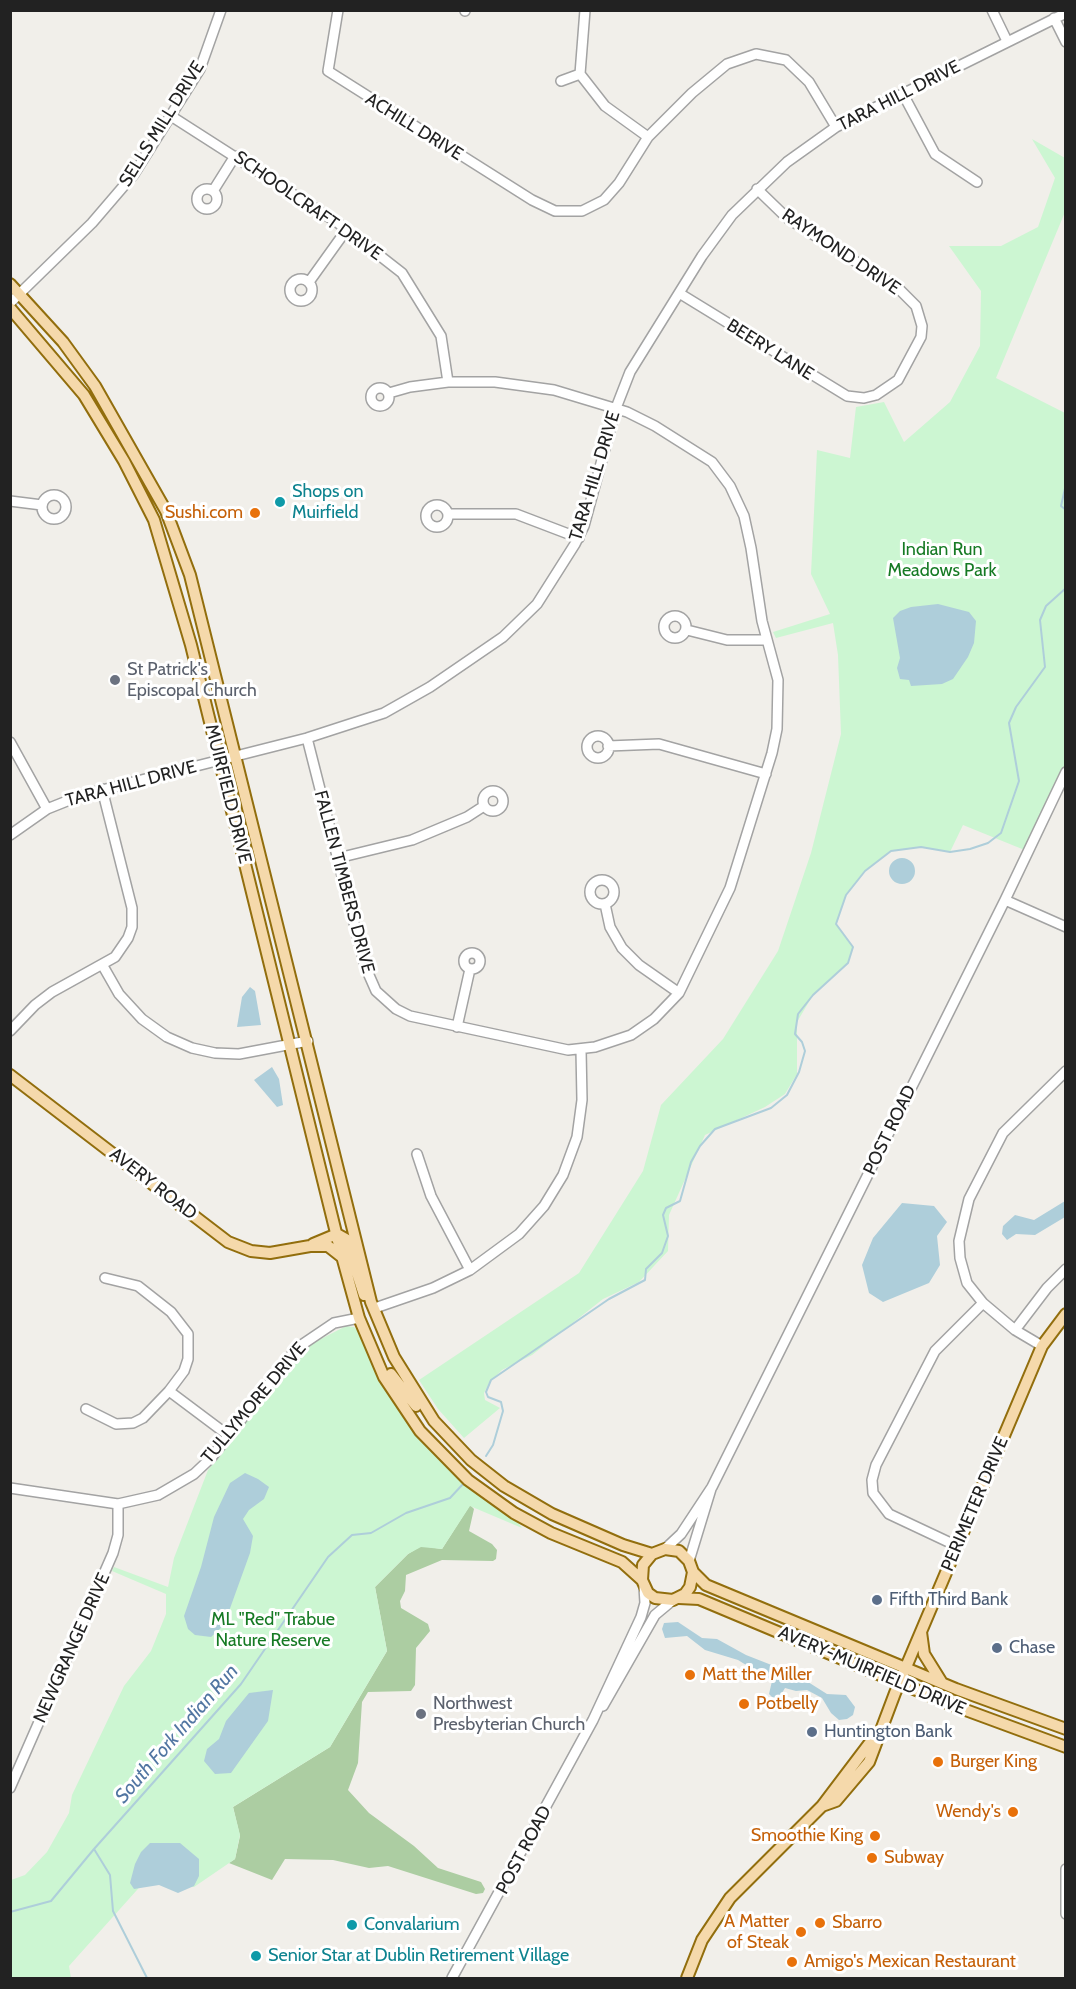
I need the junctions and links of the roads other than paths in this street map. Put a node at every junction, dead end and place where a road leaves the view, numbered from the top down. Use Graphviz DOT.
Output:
graph roads {
  1 [pos="221,10"];
  2 [pos="338,10"];
  3 [pos="585,10"];
  4 [pos="992,10"];
  5 [pos="1065,12"];
  6 [pos="1054,18"];
  7 [pos="1007,41"];
  8 [pos="1065,42"];
  9 [pos="580,74"];
  10 [pos="561,81"];
  11 [pos="903,94"];
  12 [pos="171,116"];
  13 [pos="836,128"];
  14 [pos="648,137"];
  15 [pos="235,156"];
  16 [pos="977,182"];
  17 [pos="756,189"];
  18 [pos="213,191"];
  19 [pos="347,229"];
  20 [pos="309,282"];
  21 [pos="10,284"];
  22 [pos="679,292"];
  23 [pos="21,293"];
  24 [pos="10,303"];
  25 [pos="10,308"];
  26 [pos="447,382"];
  27 [pos="389,393"];
  28 [pos="864,398"];
  29 [pos="616,408"];
  30 [pos="10,501"];
  31 [pos="42,505"];
  32 [pos="448,514"];
  33 [pos="579,538"];
  34 [pos="687,630"];
  35 [pos="767,640"];
  36 [pos="307,738"];
  37 [pos="10,742"];
  38 [pos="608,746"];
  39 [pos="237,755"];
  40 [pos="220,760"];
  41 [pos="1065,772"];
  42 [pos="766,774"];
  43 [pos="102,789"];
  44 [pos="484,806"];
  45 [pos="47,809"];
  46 [pos="10,835"];
  47 [pos="338,858"];
  48 [pos="1005,900"];
  49 [pos="605,904"];
  50 [pos="1065,927"];
  51 [pos="103,966"];
  52 [pos="470,969"];
  53 [pos="679,993"];
  54 [pos="457,1027"];
  55 [pos="10,1031"];
  56 [pos="308,1041"];
  57 [pos="291,1045"];
  58 [pos="581,1050"];
  59 [pos="1065,1071"];
  60 [pos="10,1075"];
  61 [pos="417,1154"];
  62 [pos="337,1234"];
  63 [pos="310,1246"];
  64 [pos="341,1253"];
  65 [pos="1065,1269"];
  66 [pos="470,1270"];
  67 [pos="105,1278"];
  68 [pos="983,1303"];
  69 [pos="375,1308"];
  70 [pos="1065,1314"];
  71 [pos="359,1318"];
  72 [pos="1015,1330"];
  73 [pos="1042,1347"];
  74 [pos="169,1391"];
  75 [pos="413,1401"];
  76 [pos="86,1409"];
  77 [pos="229,1436"];
  78 [pos="471,1460"];
  79 [pos="712,1487"];
  80 [pos="10,1488"];
  81 [pos="118,1504"];
  82 [pos="957,1546"];
  83 [pos="665,1549"];
  84 [pos="652,1554"];
  85 [pos="689,1561"];
  86 [pos="693,1572"];
  87 [pos="643,1583"];
  88 [pos="676,1599"];
  89 [pos="921,1631"];
  90 [pos="905,1668"];
  91 [pos="900,1682"];
  92 [pos="942,1683"];
  93 [pos="593,1720"];
  94 [pos="1065,1730"];
  95 [pos="1065,1747"];
  96 [pos="10,1788"];
  97 [pos="1065,1869"];
  98 [pos="1065,1914"];
  99 [pos="452,1978"];
  100 [pos="687,1978"];
  1 -- 12 [label="street, SELLS MILL DRIVE"];
  2 -- 14 [label="street, ACHILL DRIVE"];
  3 -- 9 [label="street"];
  4 -- 7 [label="street"];
  5 -- 6 [label="street, TARA HILL DRIVE"];
  6 -- 7 [label="street, TARA HILL DRIVE"];
  6 -- 8 [label="street"];
  7 -- 11 [label="street, TARA HILL DRIVE"];
  9 -- 10 [label="street"];
  9 -- 14 [label="street"];
  11 -- 13 [label="street, TARA HILL DRIVE"];
  11 -- 16 [label="street"];
  12 -- 15 [label="street, SCHOOLCRAFT DRIVE"];
  12 -- 23 [label="street, SELLS MILL DRIVE"];
  13 -- 14 [label="street"];
  13 -- 17 [label="street, TARA HILL DRIVE"];
  15 -- 18 [label="street"];
  15 -- 19 [label="street, SCHOOLCRAFT DRIVE"];
  17 -- 22 [label="street, TARA HILL DRIVE"];
  17 -- 28 [label="street, RAYMOND DRIVE"];
  19 -- 20 [label="street"];
  19 -- 26 [label="street, SCHOOLCRAFT DRIVE"];
  21 -- 23 [label="main road, MUIRFIELD DRIVE"];
  22 -- 28 [label="street, BEERY LANE"];
  22 -- 29 [label="street, TARA HILL DRIVE"];
  23 -- 24 [label="street, SELLS MILL DRIVE"];
  23 -- 39 [label="main road, MUIRFIELD DRIVE"];
  25 -- 40 [label="main road, MUIRFIELD DRIVE"];
  26 -- 27 [label="street, FALLEN TIMBERS DRIVE"];
  26 -- 29 [label="street, FALLEN TIMBERS DRIVE"];
  29 -- 33 [label="street, TARA HILL DRIVE"];
  29 -- 35 [label="street, FALLEN TIMBERS DRIVE"];
  30 -- 31 [label="street"];
  32 -- 33 [label="street"];
  33 -- 36 [label="street, TARA HILL DRIVE"];
  34 -- 35 [label="street"];
  35 -- 42 [label="street, FALLEN TIMBERS DRIVE"];
  36 -- 39 [label="street, TARA HILL DRIVE"];
  36 -- 47 [label="street, FALLEN TIMBERS DRIVE"];
  37 -- 45 [label="street"];
  38 -- 42 [label="street"];
  39 -- 40 [label="street, TARA HILL DRIVE"];
  39 -- 56 [label="main road, MUIRFIELD DRIVE"];
  40 -- 43 [label="street, TARA HILL DRIVE"];
  40 -- 57 [label="main road, MUIRFIELD DRIVE"];
  41 -- 48 [label="street, POST ROAD"];
  42 -- 53 [label="street, FALLEN TIMBERS DRIVE"];
  43 -- 45 [label="street, TARA HILL DRIVE"];
  43 -- 51 [label="street"];
  44 -- 47 [label="street"];
  45 -- 46 [label="street, TARA HILL DRIVE"];
  47 -- 54 [label="street, FALLEN TIMBERS DRIVE"];
  48 -- 50 [label="street"];
  48 -- 79 [label="street, POST ROAD"];
  49 -- 53 [label="street"];
  51 -- 55 [label="street"];
  51 -- 57 [label="street"];
  52 -- 54 [label="street"];
  53 -- 58 [label="street, FALLEN TIMBERS DRIVE"];
  54 -- 58 [label="street, FALLEN TIMBERS DRIVE"];
  56 -- 57 [label="street"];
  56 -- 69 [label="main road, MUIRFIELD DRIVE"];
  57 -- 62 [label="main road, MUIRFIELD DRIVE"];
  58 -- 66 [label="street"];
  59 -- 68 [label="street"];
  60 -- 63 [label="main road, AVERY ROAD"];
  61 -- 66 [label="street"];
  62 -- 63 [label="main road, AVERY ROAD"];
  62 -- 64 [label="main road, MUIRFIELD DRIVE"];
  62 -- 75 [label="main road"];
  63 -- 64 [label="main road, AVERY ROAD"];
  64 -- 71 [label="main road"];
  65 -- 72 [label="street"];
  66 -- 69 [label="street"];
  67 -- 74 [label="street"];
  68 -- 72 [label="street"];
  68 -- 82 [label="street"];
  69 -- 78 [label="main road"];
  70 -- 73 [label="main road, PERIMETER DRIVE"];
  71 -- 75 [label="main road"];
  71 -- 77 [label="street, TULLYMORE DRIVE"];
  71 -- 87 [label="main road"];
  72 -- 73 [label="street"];
  73 -- 82 [label="main road, PERIMETER DRIVE"];
  74 -- 76 [label="street"];
  74 -- 77 [label="street"];
  75 -- 78 [label="main road"];
  77 -- 81 [label="street, TULLYMORE DRIVE"];
  78 -- 84 [label="main road"];
  79 -- 83 [label="street, POST ROAD"];
  79 -- 85 [label="street, POST ROAD"];
  80 -- 81 [label="street, TULLYMORE DRIVE"];
  81 -- 96 [label="street, NEWGRANGE DRIVE"];
  82 -- 89 [label="main road, PERIMETER DRIVE"];
  83 -- 84 [label="main road"];
  83 -- 85 [label="main road"];
  84 -- 87 [label="main road"];
  85 -- 86 [label="main road"];
  86 -- 88 [label="main road"];
  86 -- 90 [label="main road, AVERY-MUIRFIELD DRIVE"];
  87 -- 88 [label="main road"];
  87 -- 93 [label="street, POST ROAD"];
  88 -- 91 [label="main road, AVERY-MUIRFIELD DRIVE"];
  88 -- 93 [label="street, POST ROAD"];
  89 -- 90 [label="main road, PERIMETER DRIVE"];
  89 -- 92 [label="main road"];
  90 -- 91 [label="main road, PERIMETER DRIVE"];
  90 -- 92 [label="main road, AVERY-MUIRFIELD DRIVE"];
  91 -- 95 [label="main road, AVERY-MUIRFIELD DRIVE"];
  91 -- 100 [label="main road, PERIMETER DRIVE"];
  92 -- 94 [label="main road, AVERY-MUIRFIELD DRIVE"];
  93 -- 99 [label="street, POST ROAD"];
  97 -- 98 [label="street"];
}
